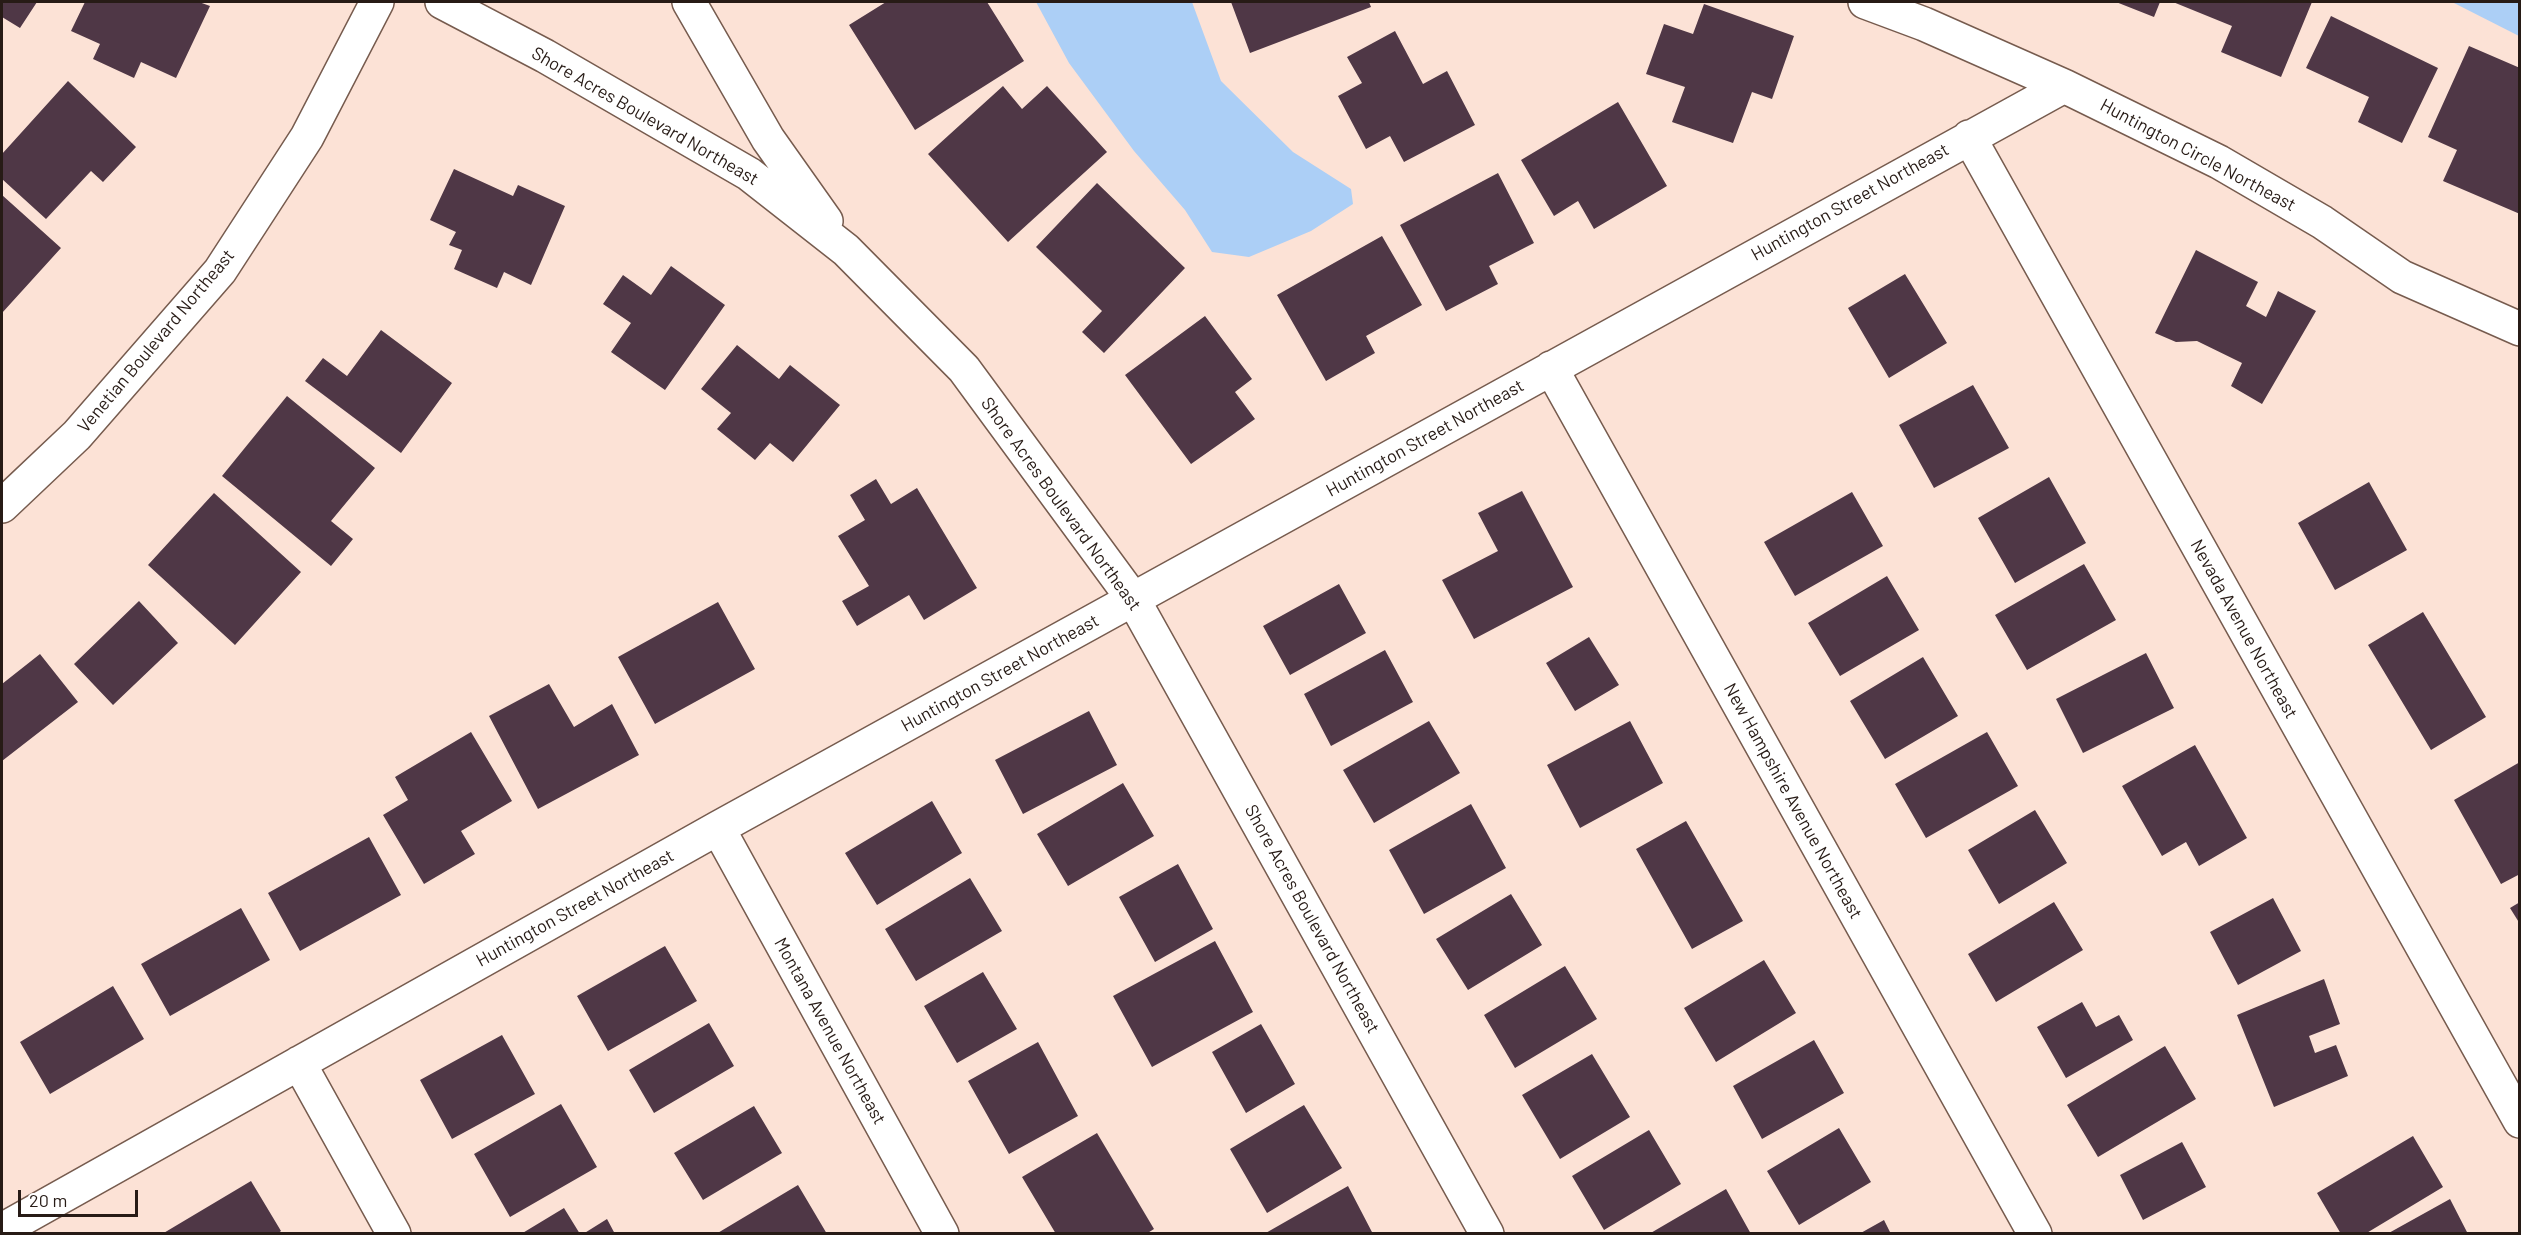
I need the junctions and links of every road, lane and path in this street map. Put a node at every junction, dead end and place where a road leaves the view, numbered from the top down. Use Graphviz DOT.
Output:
graph roads {
  1 [pos="377,2"];
  2 [pos="442,2"];
  3 [pos="689,2"];
  4 [pos="1865,2"];
  5 [pos="2064,86"];
  6 [pos="1969,137"];
  7 [pos="846,250"];
  8 [pos="2520,329"];
  9 [pos="1551,368"];
  10 [pos="2,506"];
  11 [pos="1133,599"];
  12 [pos="718,828"];
  13 [pos="299,1063"];
  14 [pos="2520,1121"];
  15 [pos="2,1230"];
  16 [pos="394,1233"];
  17 [pos="942,1233"];
  18 [pos="1487,1233"];
  19 [pos="2035,1233"];
  1 -- 10 [label="street, Venetian Boulevard Northeast"];
  2 -- 7 [label="street, Shore Acres Boulevard Northeast"];
  3 -- 7 [label="street"];
  4 -- 5 [label="street, Huntington Circle Northeast"];
  5 -- 6 [label="street, Huntington Street Northeast"];
  5 -- 8 [label="street, Huntington Circle Northeast"];
  6 -- 9 [label="street, Huntington Street Northeast"];
  6 -- 14 [label="street, Nevada Avenue Northeast"];
  7 -- 11 [label="street, Shore Acres Boulevard Northeast"];
  9 -- 11 [label="street, Huntington Street Northeast"];
  9 -- 19 [label="street, New Hampshire Avenue Northeast"];
  11 -- 12 [label="street, Huntington Street Northeast"];
  11 -- 18 [label="street, Shore Acres Boulevard Northeast"];
  12 -- 13 [label="street, Huntington Street Northeast"];
  12 -- 17 [label="street, Montana Avenue Northeast"];
  13 -- 15 [label="street, Huntington Street Northeast"];
  13 -- 16 [label="street"];
}
